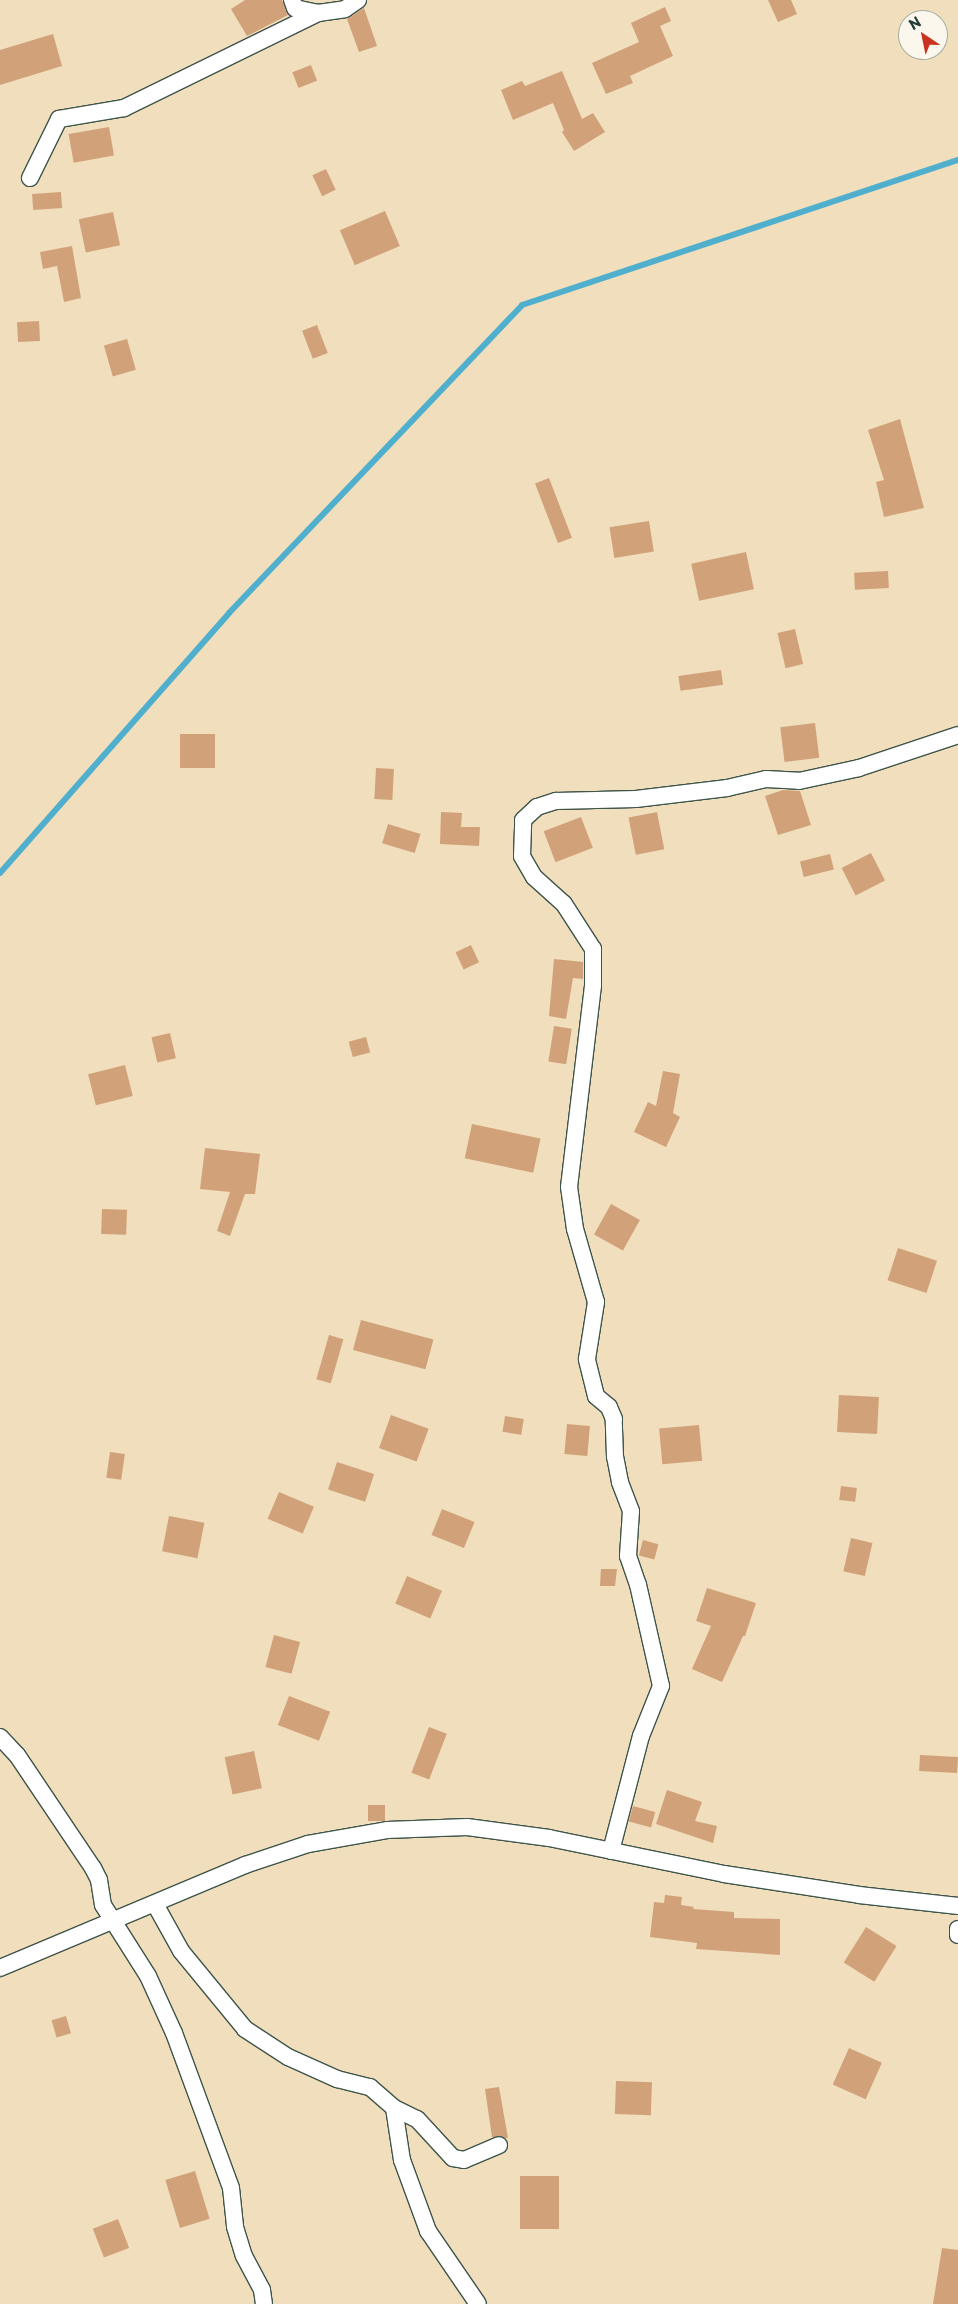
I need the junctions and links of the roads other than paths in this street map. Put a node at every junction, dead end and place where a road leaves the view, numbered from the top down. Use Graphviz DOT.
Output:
graph roads {
  1 [pos="292,0"];
  2 [pos="358,0"];
  3 [pos="318,13"];
  4 [pos="30,178"];
  5 [pos="958,735"];
  6 [pos="0,1737"];
  7 [pos="611,1851"];
  8 [pos="155,1904"];
  9 [pos="958,1906"];
  10 [pos="114,1922"];
  11 [pos="958,1929"];
  12 [pos="958,1935"];
  13 [pos="0,1968"];
  14 [pos="394,2108"];
  15 [pos="499,2146"];
  16 [pos="264,2304"];
  17 [pos="478,2304"];
  1 -- 3 [label="street"];
  2 -- 3 [label="street"];
  3 -- 4 [label="street"];
  5 -- 7 [label="street"];
  6 -- 10 [label="street"];
  7 -- 8 [label="street"];
  7 -- 9 [label="street"];
  8 -- 10 [label="street"];
  8 -- 14 [label="street"];
  10 -- 13 [label="street"];
  10 -- 16 [label="street"];
  11 -- 12 [label="street"];
  14 -- 15 [label="street"];
  14 -- 17 [label="street"];
}
